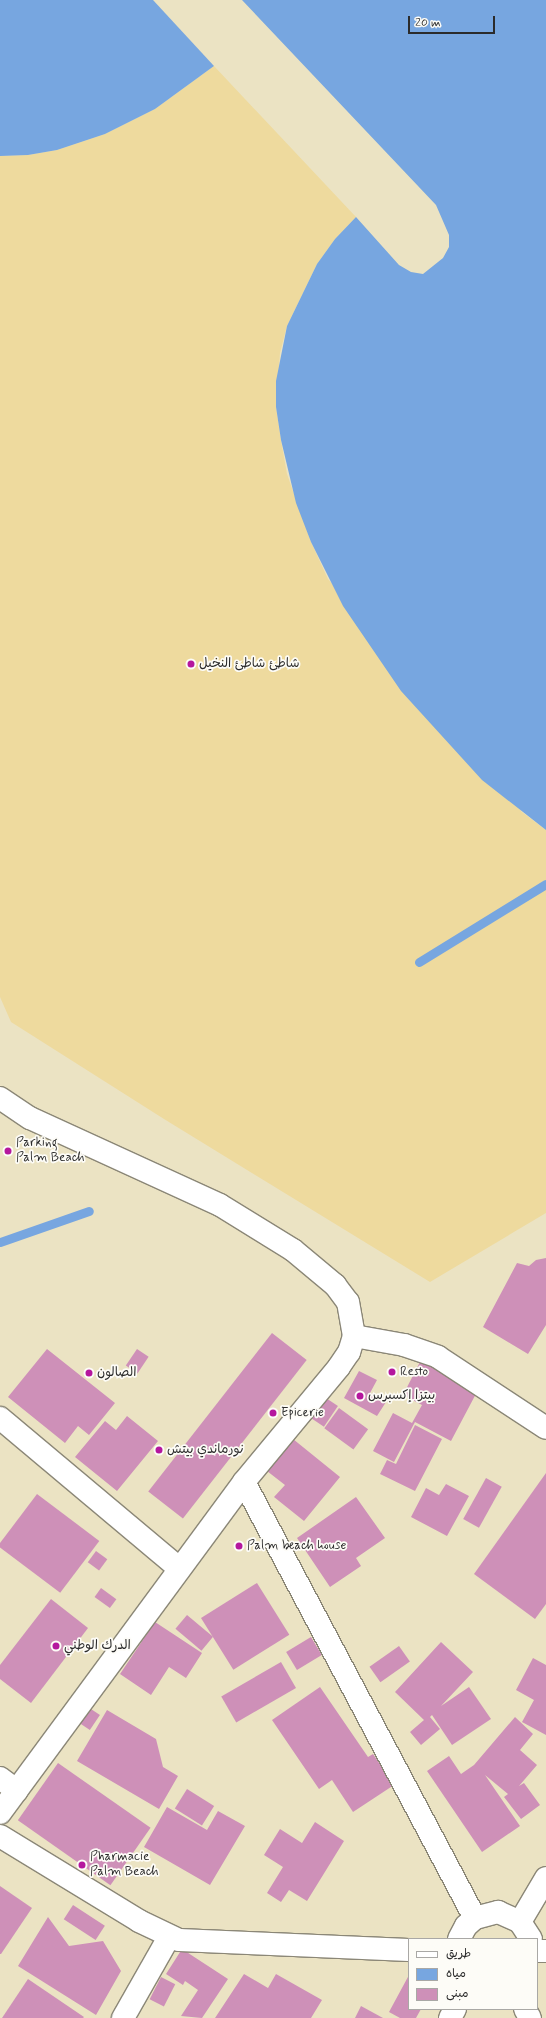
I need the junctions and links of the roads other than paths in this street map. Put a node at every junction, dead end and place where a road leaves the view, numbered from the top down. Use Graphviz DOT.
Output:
graph roads {
  1 [pos="0,1098"];
  2 [pos="354,1336"];
  3 [pos="0,1418"];
  4 [pos="546,1428"];
  5 [pos="244,1482"];
  6 [pos="179,1568"];
  7 [pos="0,1778"];
  8 [pos="17,1791"];
  9 [pos="0,1813"];
  10 [pos="0,1836"];
  11 [pos="546,1878"];
  12 [pos="475,1918"];
  13 [pos="526,1930"];
  14 [pos="169,1937"];
  15 [pos="460,1938"];
  16 [pos="408,1950"];
  17 [pos="123,2018"];
  1 -- 2 [label="street"];
  2 -- 4 [label="street"];
  2 -- 5 [label="street"];
  3 -- 6 [label="street"];
  5 -- 6 [label="street"];
  5 -- 12 [label="street"];
  6 -- 8 [label="street"];
  7 -- 8 [label="street"];
  8 -- 9 [label="street"];
  10 -- 14 [label="street"];
  11 -- 13 [label="street"];
  12 -- 13 [label="street"];
  12 -- 15 [label="street"];
  14 -- 16 [label="street"];
  14 -- 17 [label="street"];
}
